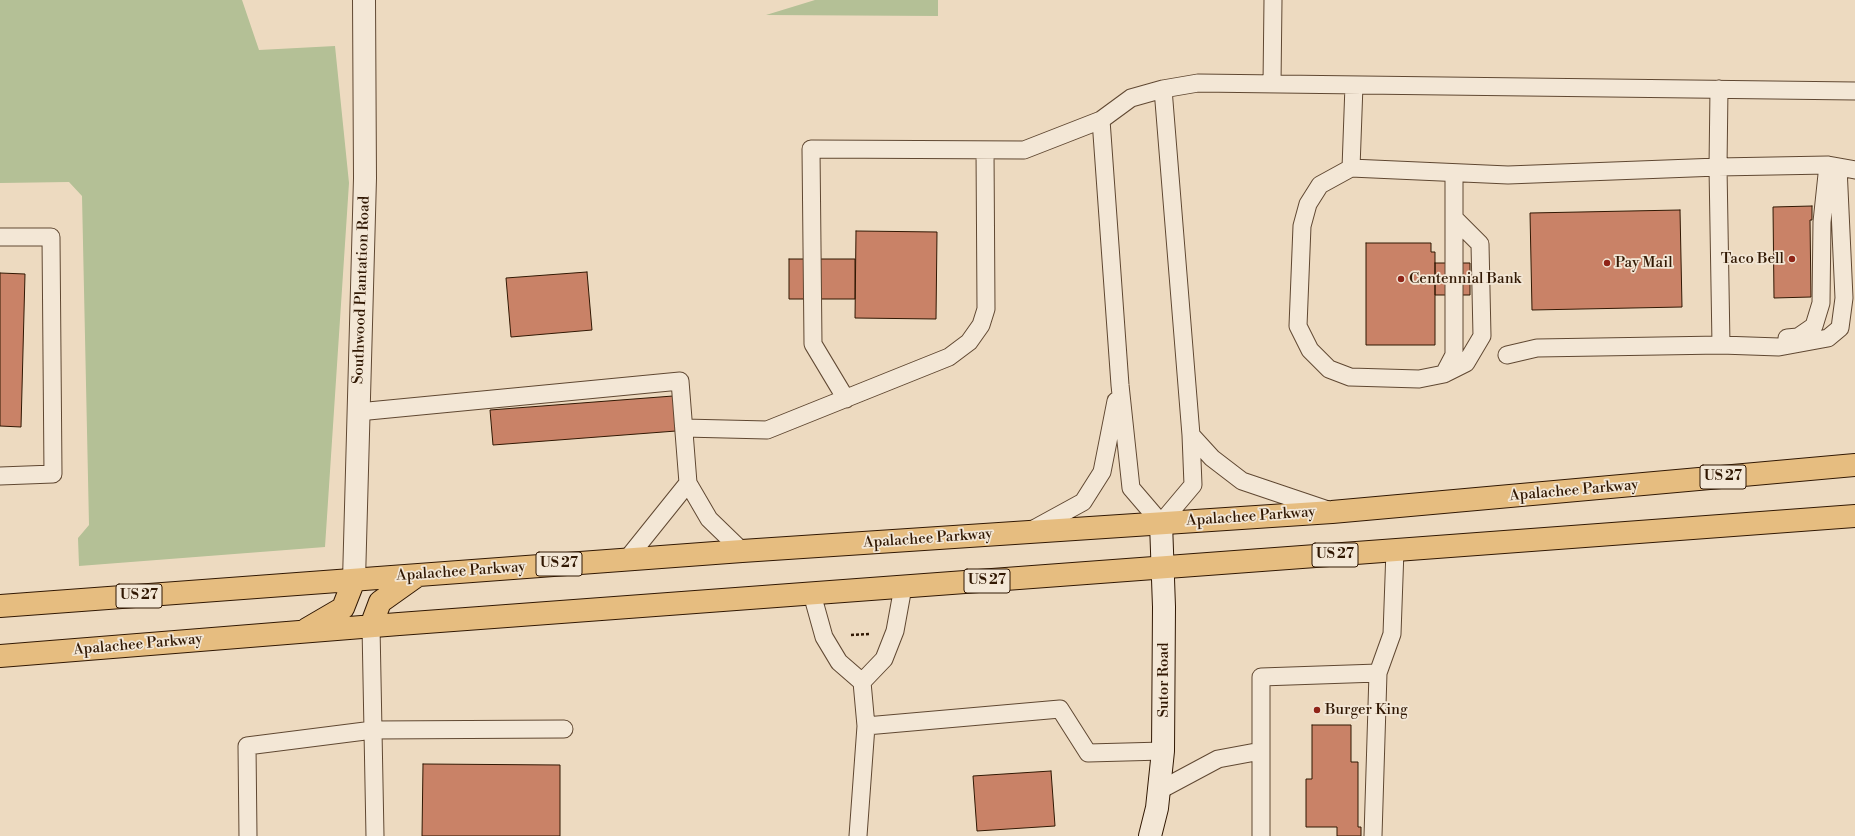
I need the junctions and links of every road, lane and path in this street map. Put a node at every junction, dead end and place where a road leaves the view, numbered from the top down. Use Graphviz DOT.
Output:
graph roads {
  1 [pos="364,0"];
  2 [pos="1273,0"];
  3 [pos="1272,84"];
  4 [pos="1354,85"];
  5 [pos="1163,88"];
  6 [pos="1719,89"];
  7 [pos="1855,91"];
  8 [pos="1101,120"];
  9 [pos="985,150"];
  10 [pos="1833,166"];
  11 [pos="1718,167"];
  12 [pos="1351,168"];
  13 [pos="1855,170"];
  14 [pos="1454,173"];
  15 [pos="1454,218"];
  16 [pos="0,237"];
  17 [pos="1721,345"];
  18 [pos="1507,354"];
  19 [pos="1444,374"];
  20 [pos="1120,385"];
  21 [pos="846,399"];
  22 [pos="358,412"];
  23 [pos="684,428"];
  24 [pos="1190,436"];
  25 [pos="1855,465"];
  26 [pos="0,476"];
  27 [pos="688,483"];
  28 [pos="1332,512"];
  29 [pos="1855,516"];
  30 [pos="1161,523"];
  31 [pos="1028,532"];
  32 [pos="742,550"];
  33 [pos="1395,550"];
  34 [pos="627,559"];
  35 [pos="1163,568"];
  36 [pos="419,575"];
  37 [pos="354,580"];
  38 [pos="903,587"];
  39 [pos="812,594"];
  40 [pos="0,606"];
  41 [pos="371,626"];
  42 [pos="303,632"];
  43 [pos="874,633"];
  44 [pos="847,635"];
  45 [pos="0,656"];
  46 [pos="1378,673"];
  47 [pos="862,682"];
  48 [pos="866,726"];
  49 [pos="564,729"];
  50 [pos="373,730"];
  51 [pos="1163,751"];
  52 [pos="1261,751"];
  53 [pos="1160,790"];
  54 [pos="248,836"];
  55 [pos="375,836"];
  56 [pos="858,836"];
  57 [pos="1150,836"];
  58 [pos="1261,836"];
  59 [pos="1373,836"];
  1 -- 22 [label="street, Southwood Plantation Road"];
  2 -- 3 [label="lane"];
  3 -- 4 [label="lane"];
  3 -- 5 [label="lane"];
  4 -- 6 [label="lane"];
  4 -- 12 [label="lane"];
  5 -- 8 [label="lane"];
  5 -- 24 [label="lane"];
  6 -- 7 [label="lane"];
  6 -- 11 [label="lane"];
  8 -- 9 [label="lane"];
  8 -- 20 [label="lane"];
  9 -- 21 [label="lane"];
  9 -- 21 [label="lane"];
  10 -- 11 [label="lane"];
  10 -- 13 [label="lane"];
  10 -- 17 [label="lane"];
  10 -- 17 [label="lane"];
  11 -- 14 [label="lane"];
  11 -- 17 [label="lane"];
  12 -- 14 [label="lane"];
  12 -- 19 [label="lane"];
  14 -- 15 [label="lane"];
  15 -- 19 [label="lane"];
  15 -- 19 [label="lane"];
  16 -- 26 [label="lane"];
  17 -- 18 [label="lane"];
  20 -- 30 [label="lane"];
  20 -- 31 [label="lane"];
  21 -- 23 [label="lane"];
  22 -- 23 [label="lane"];
  22 -- 37 [label="street, Southwood Plantation Road"];
  23 -- 27 [label="lane"];
  24 -- 28 [label="lane"];
  24 -- 30 [label="lane"];
  25 -- 28 [label="main road, Apalachee Parkway / US 27"];
  27 -- 32 [label="lane"];
  27 -- 34 [label="lane"];
  28 -- 30 [label="main road, Apalachee Parkway / US 27"];
  29 -- 33 [label="main road, Apalachee Parkway / US 27"];
  30 -- 31 [label="main road, Apalachee Parkway / US 27"];
  30 -- 35 [label="street, Sutor Road"];
  31 -- 32 [label="main road, Apalachee Parkway / US 27"];
  32 -- 34 [label="main road, Apalachee Parkway / US 27"];
  33 -- 35 [label="main road, Apalachee Parkway / US 27"];
  33 -- 46 [label="lane"];
  34 -- 36 [label="main road, Apalachee Parkway / US 27"];
  35 -- 38 [label="main road, Apalachee Parkway / US 27"];
  35 -- 51 [label="street, Sutor Road"];
  36 -- 37 [label="main road, Apalachee Parkway / US 27"];
  36 -- 41 [label="main road"];
  37 -- 40 [label="main road, Apalachee Parkway / US 27"];
  37 -- 42 [label="main road"];
  38 -- 39 [label="main road, Apalachee Parkway / US 27"];
  38 -- 47 [label="lane"];
  39 -- 41 [label="main road, Apalachee Parkway / US 27"];
  39 -- 47 [label="lane"];
  41 -- 42 [label="main road, Apalachee Parkway / US 27"];
  41 -- 50 [label="lane"];
  42 -- 45 [label="main road, Apalachee Parkway / US 27"];
  43 -- 44 [label="path"];
  46 -- 52 [label="lane"];
  46 -- 59 [label="lane"];
  47 -- 48 [label="lane"];
  48 -- 51 [label="lane"];
  48 -- 56 [label="lane"];
  49 -- 50 [label="lane"];
  50 -- 54 [label="lane"];
  50 -- 55 [label="lane"];
  51 -- 53 [label="street, Sutor Road"];
  52 -- 53 [label="lane"];
  52 -- 58 [label="lane"];
  53 -- 57 [label="street, Sutor Road"];
}
